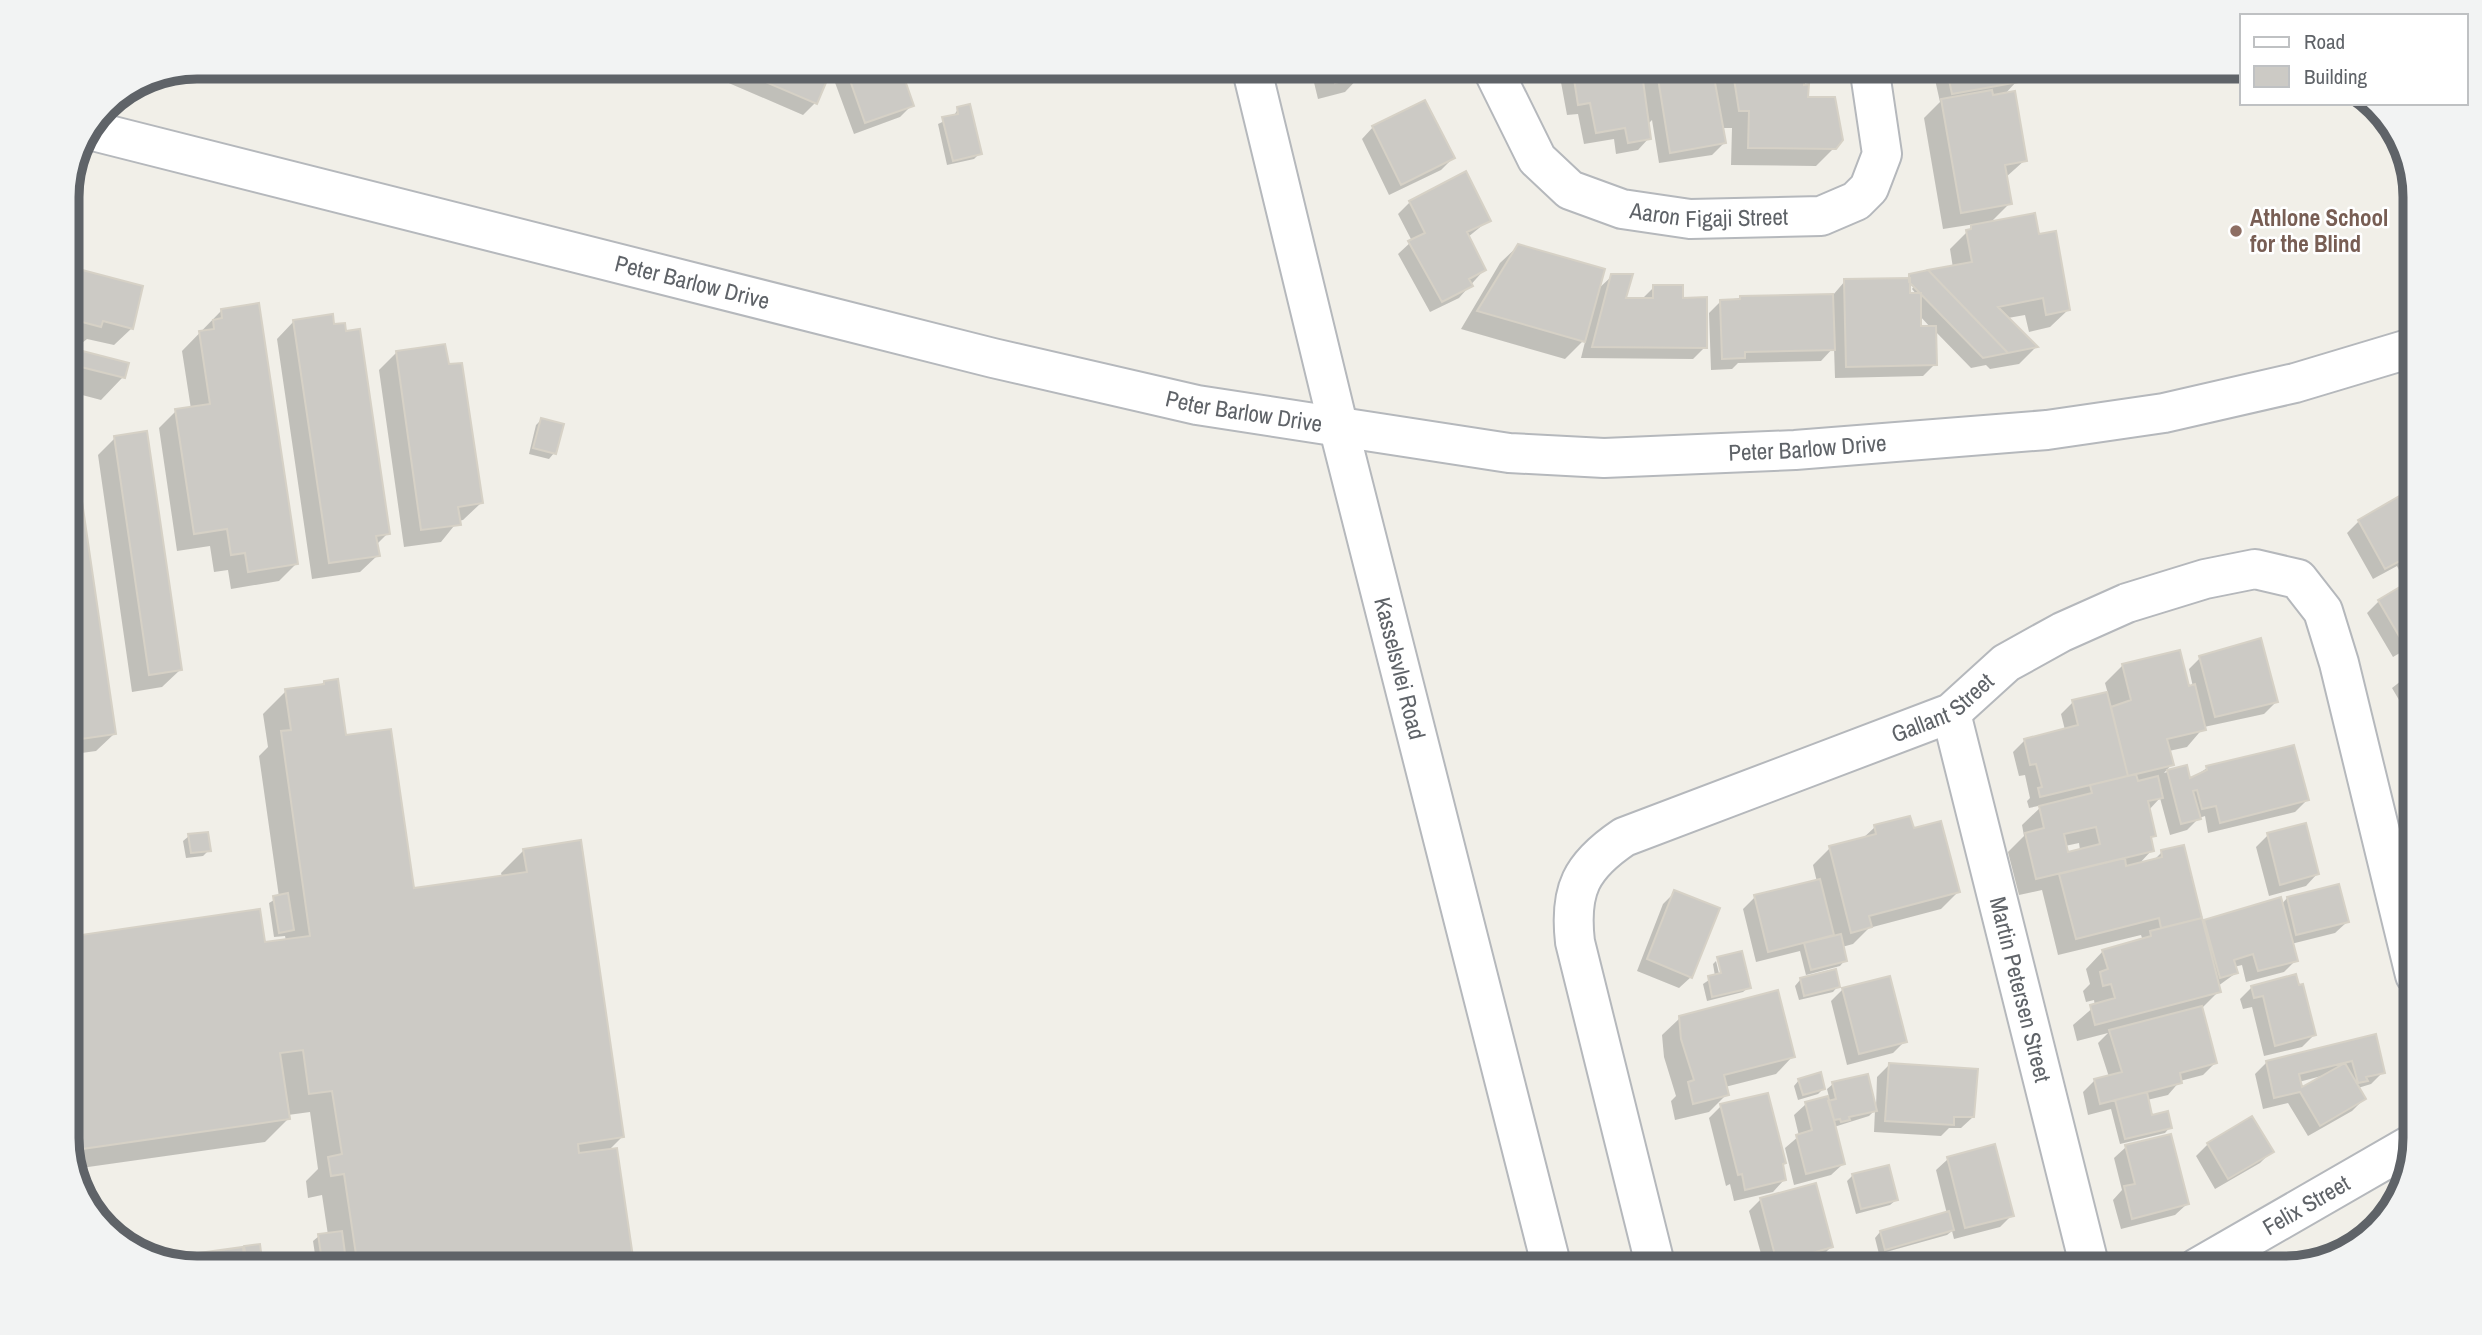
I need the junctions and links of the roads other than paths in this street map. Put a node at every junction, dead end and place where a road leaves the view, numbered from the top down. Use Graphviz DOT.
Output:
graph roads {
  1 [pos="1254,79"];
  2 [pos="1497,79"];
  3 [pos="1871,79"];
  4 [pos="98,132"];
  5 [pos="2403,351"];
  6 [pos="1339,429"];
  7 [pos="1951,713"];
  8 [pos="2403,922"];
  9 [pos="2402,1150"];
  10 [pos="1549,1256"];
  11 [pos="1653,1256"];
  12 [pos="2087,1256"];
  13 [pos="2219,1256"];
  1 -- 6 [label="street, Kasselsvlei Road"];
  2 -- 3 [label="street, Aaron Figaji Street"];
  4 -- 6 [label="street, Peter Barlow Drive"];
  5 -- 6 [label="street, Peter Barlow Drive"];
  6 -- 10 [label="street, Kasselsvlei Road"];
  7 -- 8 [label="street, Gallant Street"];
  7 -- 11 [label="street, Gallant Street"];
  7 -- 12 [label="street, Martin Petersen Street"];
  9 -- 13 [label="street, Felix Street"];
}
